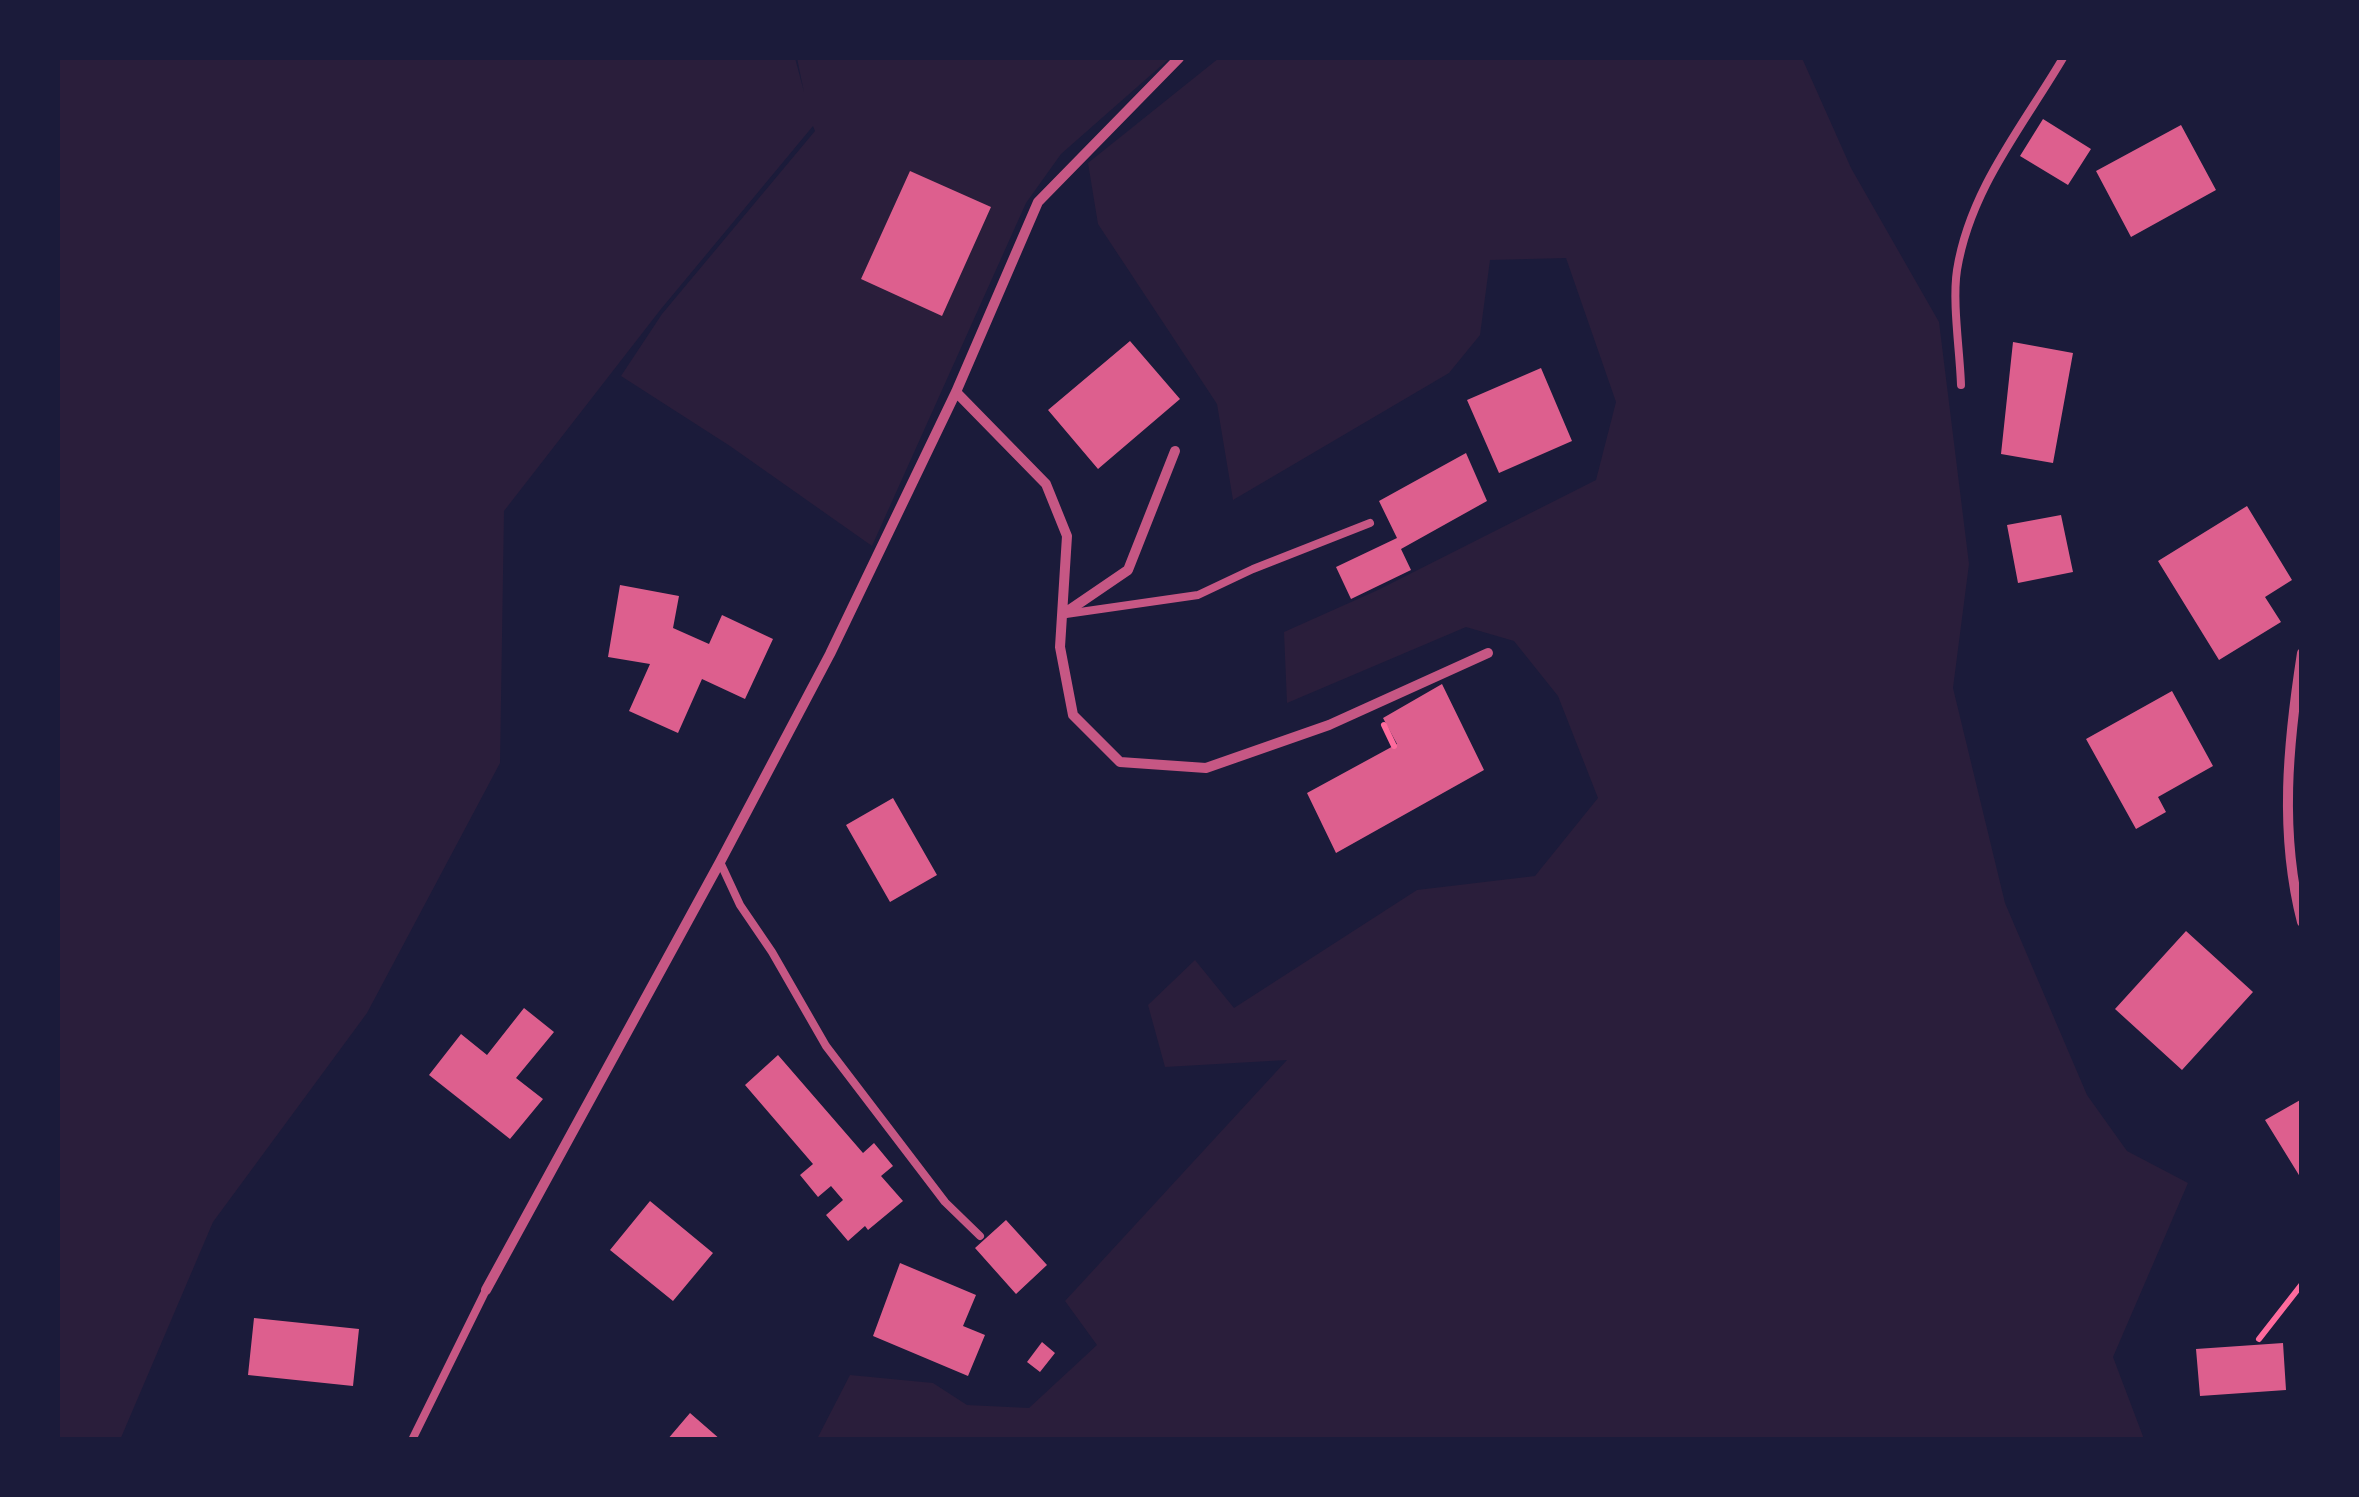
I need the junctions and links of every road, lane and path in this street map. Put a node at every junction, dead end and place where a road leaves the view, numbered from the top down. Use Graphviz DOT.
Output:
graph roads {
  1 [pos="1179,58"];
  2 [pos="2063,58"];
  3 [pos="1961,386"];
  4 [pos="956,392"];
  5 [pos="1175,451"];
  6 [pos="1370,523"];
  7 [pos="1062,615"];
  8 [pos="1488,653"];
  9 [pos="2302,653"];
  10 [pos="720,862"];
  11 [pos="2302,922"];
  12 [pos="980,1236"];
  13 [pos="2302,1284"];
  14 [pos="486,1290"];
  15 [pos="2258,1339"];
  16 [pos="412,1440"];
  1 -- 4 [label="street"];
  2 -- 3 [label="lane"];
  4 -- 7 [label="street"];
  4 -- 10 [label="street"];
  5 -- 7 [label="street"];
  6 -- 7 [label="lane"];
  7 -- 8 [label="street"];
  9 -- 11 [label="street"];
  10 -- 12 [label="lane"];
  10 -- 14 [label="street"];
  13 -- 15 [label="path"];
  14 -- 16 [label="lane"];
}
